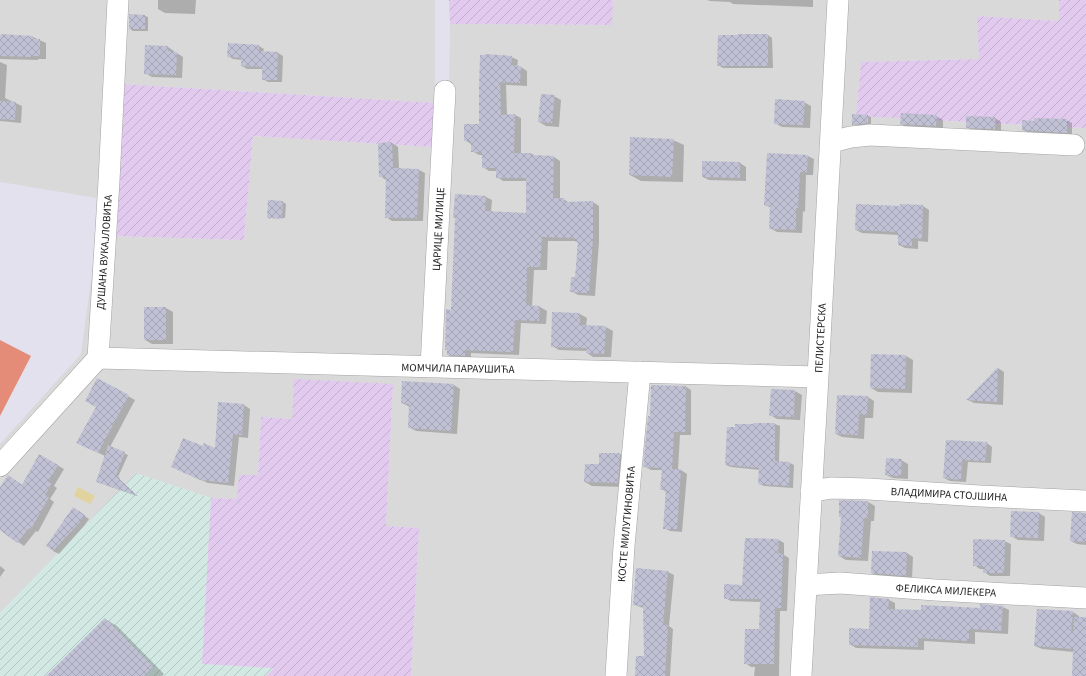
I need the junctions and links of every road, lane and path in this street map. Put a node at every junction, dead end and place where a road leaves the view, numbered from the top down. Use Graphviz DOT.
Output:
graph roads {
  1 [pos="118,0"];
  2 [pos="838,0"];
  3 [pos="445,91"];
  4 [pos="831,142"];
  5 [pos="1074,145"];
  6 [pos="98,358"];
  7 [pos="431,367"];
  8 [pos="640,372"];
  9 [pos="818,377"];
  10 [pos="0,466"];
  11 [pos="811,491"];
  12 [pos="1086,501"];
  13 [pos="806,585"];
  14 [pos="1086,598"];
  15 [pos="616,676"];
  16 [pos="800,676"];
  1 -- 6 [label="street, ДУШАНА ВУКАЈЛОВИЋА"];
  2 -- 4 [label="street, ПЕЛИСТЕРСКА"];
  3 -- 7 [label="street, ЦАРИЦЕ МИЛИЦЕ"];
  4 -- 5 [label="street"];
  4 -- 9 [label="street, ПЕЛИСТЕРСКА"];
  6 -- 7 [label="street, МОМЧИЛА ПАРАУШИЋА"];
  6 -- 10 [label="street"];
  7 -- 8 [label="street, МОМЧИЛА ПАРАУШИЋА"];
  8 -- 9 [label="street, МОМЧИЛА ПАРАУШИЋА"];
  8 -- 15 [label="street, КОСТЕ МИЛУТИНОВИЋА"];
  9 -- 11 [label="street, ПЕЛИСТЕРСКА"];
  11 -- 12 [label="street, ВЛАДИМИРА СТОЈШИНА"];
  11 -- 13 [label="street, ПЕЛИСТЕРСКА"];
  13 -- 14 [label="street, ФЕЛИКСА МИЛЕКЕРА"];
  13 -- 16 [label="street, ПЕЛИСТЕРСКА"];
}
